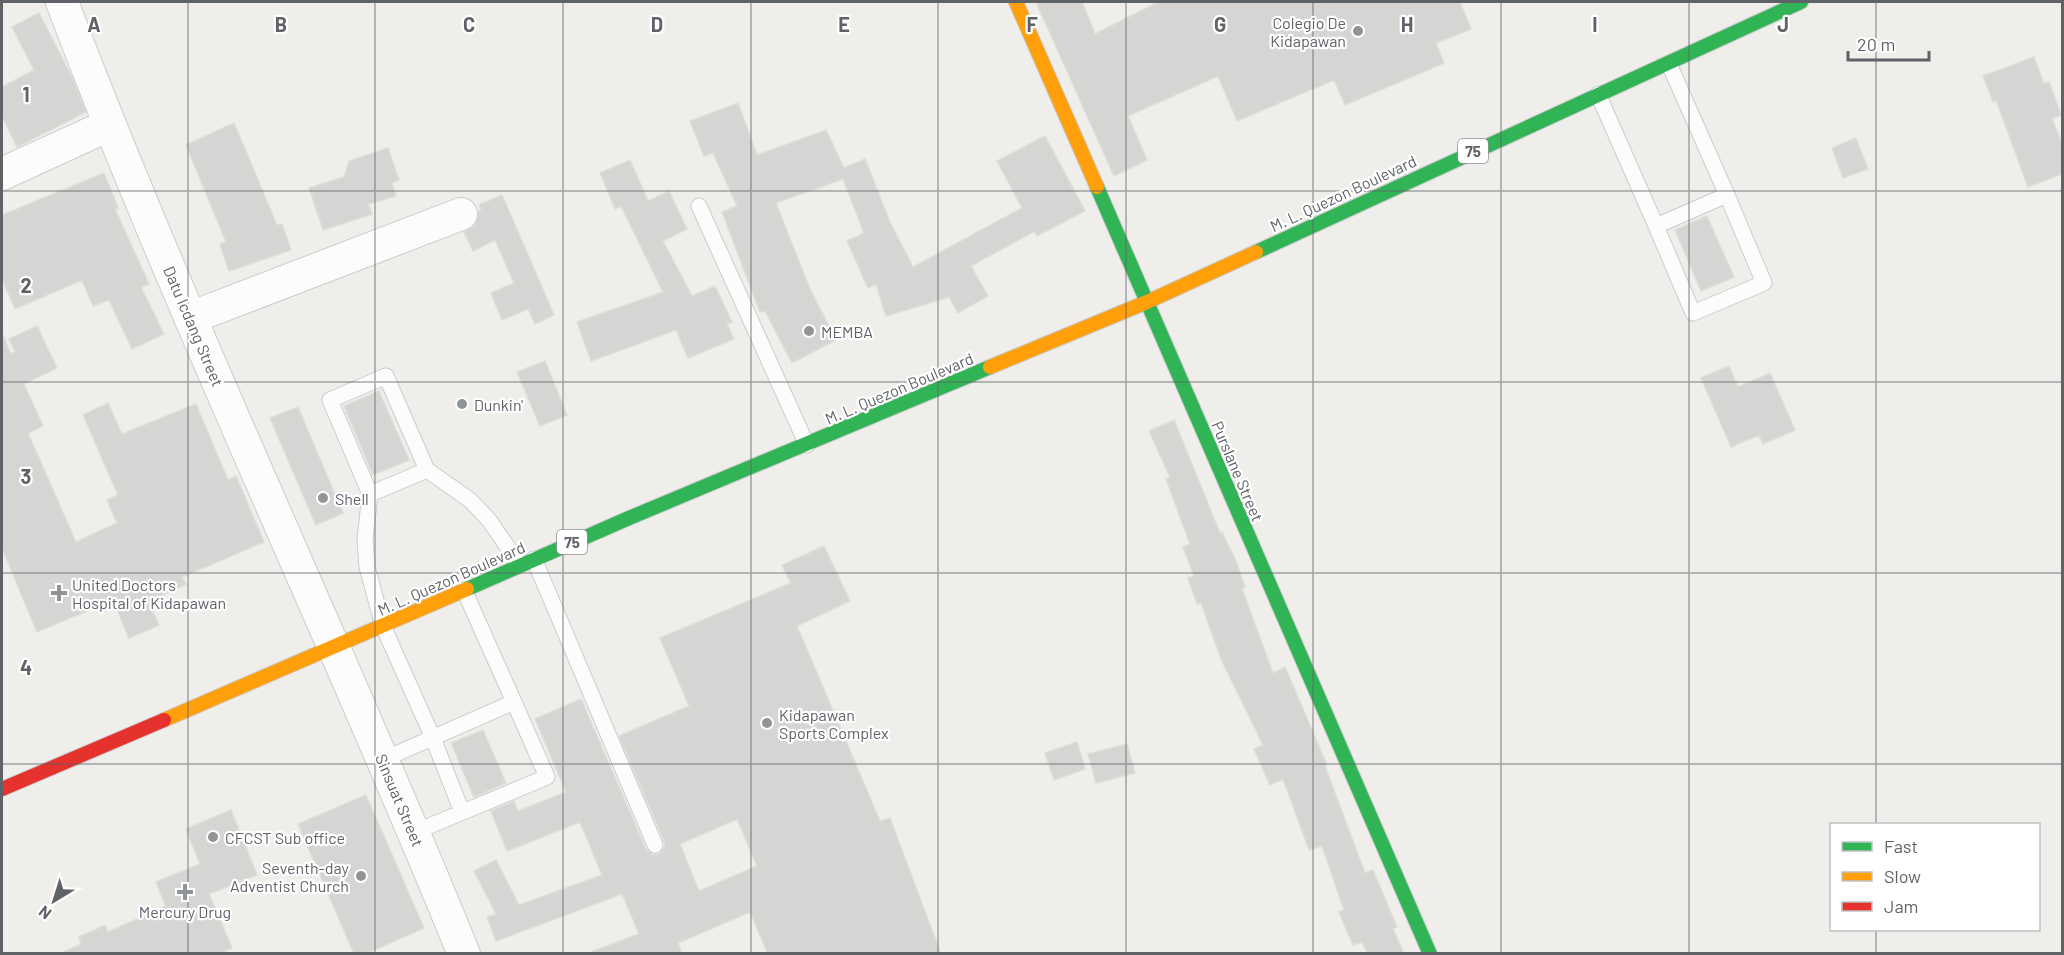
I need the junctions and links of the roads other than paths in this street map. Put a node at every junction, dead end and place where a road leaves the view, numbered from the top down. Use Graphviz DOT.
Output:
graph roads {
  1 [pos="62,2"];
  2 [pos="1016,2"];
  3 [pos="1801,2"];
  4 [pos="1669,64"];
  5 [pos="1598,94"];
  6 [pos="109,125"];
  7 [pos="2,174"];
  8 [pos="1727,195"];
  9 [pos="699,206"];
  10 [pos="461,214"];
  11 [pos="1656,226"];
  12 [pos="1147,302"];
  13 [pos="190,318"];
  14 [pos="807,445"];
  15 [pos="427,471"];
  16 [pos="370,495"];
  17 [pos="527,562"];
  18 [pos="464,590"];
  19 [pos="383,626"];
  20 [pos="336,647"];
  21 [pos="514,702"];
  22 [pos="433,738"];
  23 [pos="382,760"];
  24 [pos="2,789"];
  25 [pos="462,812"];
  26 [pos="415,832"];
  27 [pos="655,845"];
  28 [pos="464,954"];
  29 [pos="1430,954"];
  1 -- 6 [label="street, Datu Icdang Street"];
  2 -- 12 [label="main road, Purslane Street"];
  3 -- 4 [label="main road, M. L. Quezon Boulevard / 75"];
  4 -- 5 [label="main road, M. L. Quezon Boulevard / 75"];
  4 -- 8 [label="lane"];
  5 -- 11 [label="lane"];
  5 -- 12 [label="main road, M. L. Quezon Boulevard / 75"];
  6 -- 7 [label="street"];
  6 -- 13 [label="street, Datu Icdang Street"];
  8 -- 11 [label="lane"];
  8 -- 11 [label="lane"];
  9 -- 14 [label="lane"];
  10 -- 13 [label="street"];
  12 -- 14 [label="main road, M. L. Quezon Boulevard / 75"];
  12 -- 29 [label="main road, Purslane Street"];
  13 -- 20 [label="street, Datu Icdang Street"];
  14 -- 17 [label="main road, M. L. Quezon Boulevard / 75"];
  15 -- 16 [label="lane"];
  15 -- 16 [label="lane"];
  15 -- 17 [label="lane"];
  16 -- 19 [label="lane"];
  17 -- 18 [label="main road, M. L. Quezon Boulevard / 75"];
  17 -- 27 [label="lane"];
  18 -- 19 [label="main road, M. L. Quezon Boulevard / 75"];
  18 -- 21 [label="lane"];
  19 -- 20 [label="main road, M. L. Quezon Boulevard / 75"];
  19 -- 22 [label="lane"];
  20 -- 23 [label="street, Sinsuat Street"];
  20 -- 24 [label="main road, M. L. Quezon Boulevard / 75"];
  21 -- 22 [label="lane"];
  21 -- 25 [label="lane"];
  22 -- 23 [label="lane"];
  22 -- 25 [label="lane"];
  23 -- 26 [label="street, Sinsuat Street"];
  25 -- 26 [label="lane"];
  26 -- 28 [label="street, Sinsuat Street"];
}
